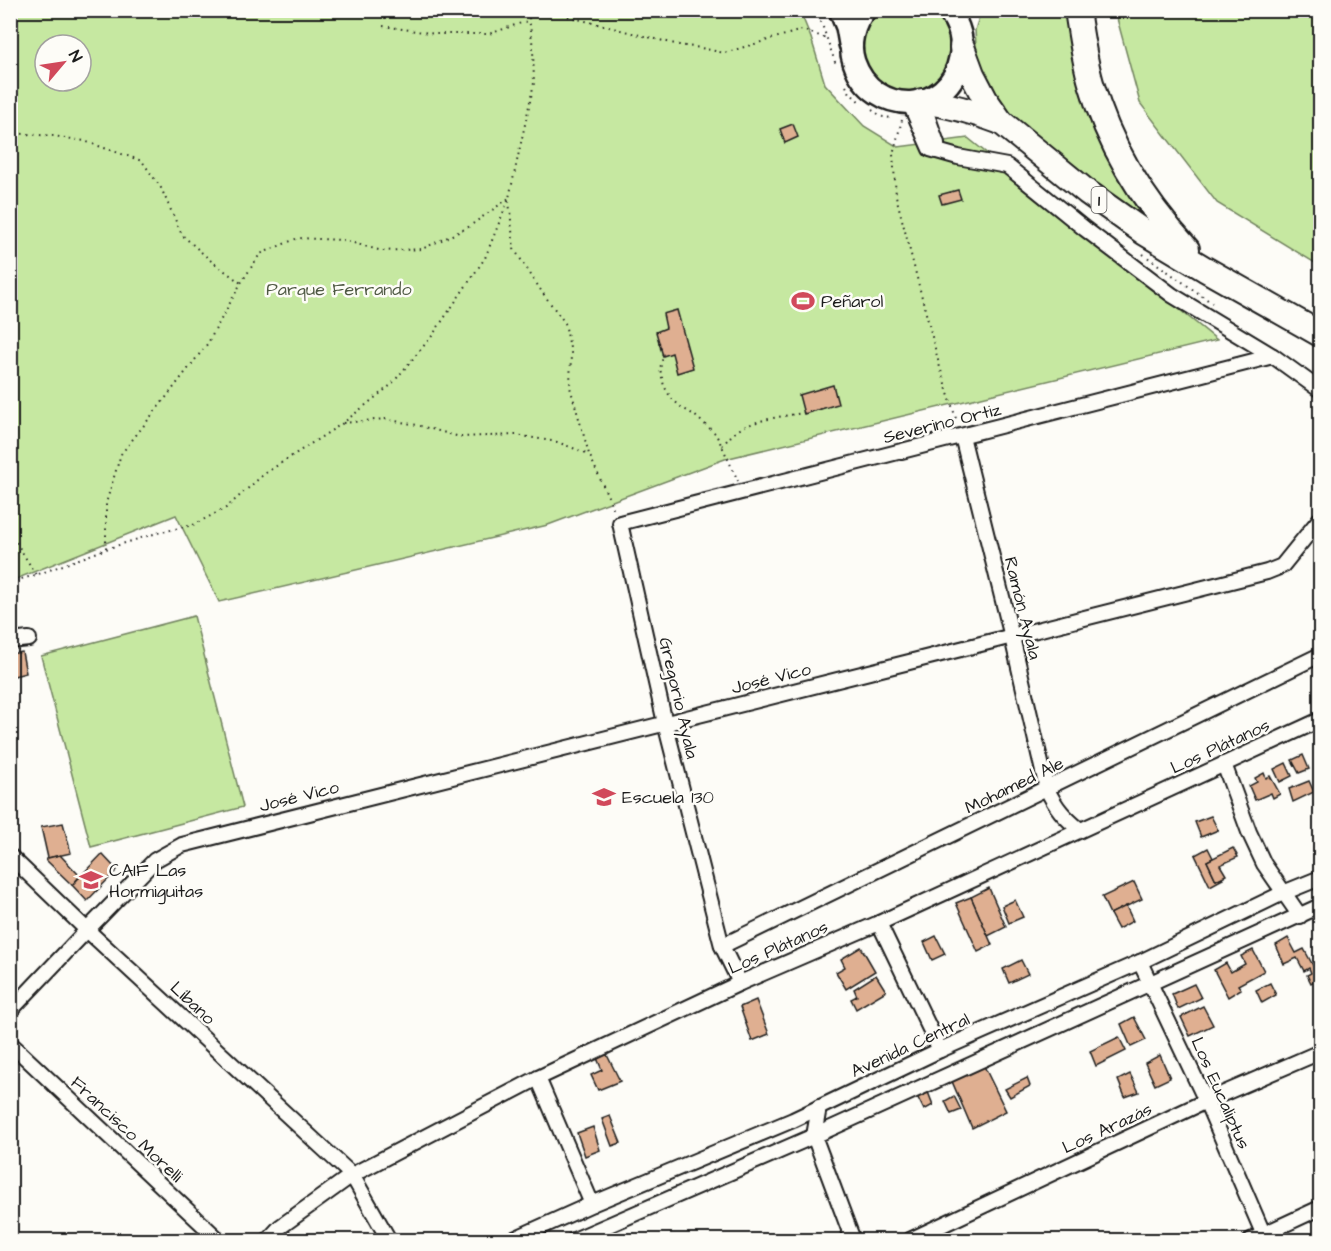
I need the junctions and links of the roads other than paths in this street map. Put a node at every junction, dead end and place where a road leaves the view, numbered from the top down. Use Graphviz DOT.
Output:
graph roads {
  1 [pos="840,10"];
  2 [pos="865,10"];
  3 [pos="948,10"];
  4 [pos="968,10"];
  5 [pos="1077,10"];
  6 [pos="961,39"];
  7 [pos="852,56"];
  8 [pos="911,107"];
  9 [pos="1001,122"];
  10 [pos="1205,269"];
  11 [pos="1320,334"];
  12 [pos="1273,356"];
  13 [pos="1320,390"];
  14 [pos="962,436"];
  15 [pos="1320,519"];
  16 [pos="620,523"];
  17 [pos="1012,637"];
  18 [pos="29,639"];
  19 [pos="10,641"];
  20 [pos="1320,655"];
  21 [pos="1320,720"];
  22 [pos="665,723"];
  23 [pos="1224,764"];
  24 [pos="1047,789"];
  25 [pos="1080,830"];
  26 [pos="10,856"];
  27 [pos="1320,878"];
  28 [pos="1283,893"];
  29 [pos="1320,906"];
  30 [pos="1300,916"];
  31 [pos="879,923"];
  32 [pos="87,930"];
  33 [pos="722,946"];
  34 [pos="1140,962"];
  35 [pos="740,983"];
  36 [pos="1150,984"];
  37 [pos="10,1011"];
  38 [pos="10,1043"];
  39 [pos="940,1050"];
  40 [pos="1320,1052"];
  41 [pos="538,1078"];
  42 [pos="1206,1101"];
  43 [pos="819,1107"];
  44 [pos="793,1120"];
  45 [pos="814,1136"];
  46 [pos="352,1175"];
  47 [pos="592,1204"];
  48 [pos="1320,1208"];
  49 [pos="1260,1238"];
  50 [pos="219,1240"];
  51 [pos="268,1240"];
  52 [pos="389,1240"];
  53 [pos="512,1240"];
  54 [pos="574,1240"];
  55 [pos="853,1240"];
  56 [pos="910,1240"];
  1 -- 7 [label="main road, 1"];
  2 -- 7 [label="main road"];
  3 -- 6 [label="main road, 1"];
  4 -- 6 [label="main road"];
  5 -- 10 [label="highway"];
  6 -- 8 [label="main road"];
  6 -- 9 [label="highway, 1"];
  7 -- 8 [label="main road, 1"];
  8 -- 9 [label="highway, 1"];
  8 -- 12 [label="street"];
  9 -- 10 [label="highway, 1"];
  10 -- 11 [label="highway, 1"];
  12 -- 13 [label="street"];
  12 -- 14 [label="street, Severino Ortiz"];
  14 -- 16 [label="street, Severino Ortiz"];
  14 -- 17 [label="street, Ramón Ayala"];
  15 -- 17 [label="street, José Vico"];
  16 -- 22 [label="street, Gregorio Ayala"];
  17 -- 22 [label="street, José Vico"];
  17 -- 24 [label="street, Ramón Ayala"];
  18 -- 19 [label="street"];
  20 -- 24 [label="street, Mohamed Ale"];
  21 -- 23 [label="street, Los Plátanos"];
  22 -- 32 [label="street, José Vico"];
  22 -- 33 [label="street, Gregorio Ayala"];
  23 -- 25 [label="street, Los Plátanos"];
  23 -- 28 [label="street"];
  24 -- 25 [label="street, Ramón Ayala"];
  24 -- 33 [label="street, Mohamed Ale"];
  25 -- 31 [label="street, Los Plátanos"];
  26 -- 32 [label="street, Líbano"];
  27 -- 28 [label="street, Avenida Central"];
  28 -- 30 [label="street"];
  28 -- 34 [label="street, Avenida Central"];
  29 -- 30 [label="street"];
  30 -- 36 [label="street"];
  31 -- 35 [label="street, Los Plátanos"];
  31 -- 39 [label="street"];
  32 -- 37 [label="street, José Vico"];
  32 -- 46 [label="street, Líbano"];
  33 -- 35 [label="street, Gregorio Ayala"];
  34 -- 36 [label="street, Los Eucaliptus"];
  34 -- 39 [label="street, Avenida Central"];
  35 -- 41 [label="street, Los Plátanos"];
  36 -- 42 [label="street, Los Eucaliptus"];
  36 -- 45 [label="street"];
  38 -- 50 [label="street, Francisco Morelli"];
  39 -- 43 [label="street, Avenida Central"];
  40 -- 42 [label="street, Los Arazás"];
  41 -- 46 [label="street, Los Plátanos"];
  41 -- 47 [label="street"];
  42 -- 49 [label="street, Los Eucaliptus"];
  42 -- 56 [label="street, Los Arazás"];
  43 -- 44 [label="street, Avenida Central"];
  43 -- 45 [label="street"];
  44 -- 45 [label="street"];
  44 -- 47 [label="street, Avenida Central"];
  45 -- 54 [label="street"];
  45 -- 55 [label="street"];
  46 -- 51 [label="street, Los Plátanos"];
  46 -- 52 [label="street"];
  47 -- 53 [label="street, Avenida Central"];
  48 -- 49 [label="street"];
}
